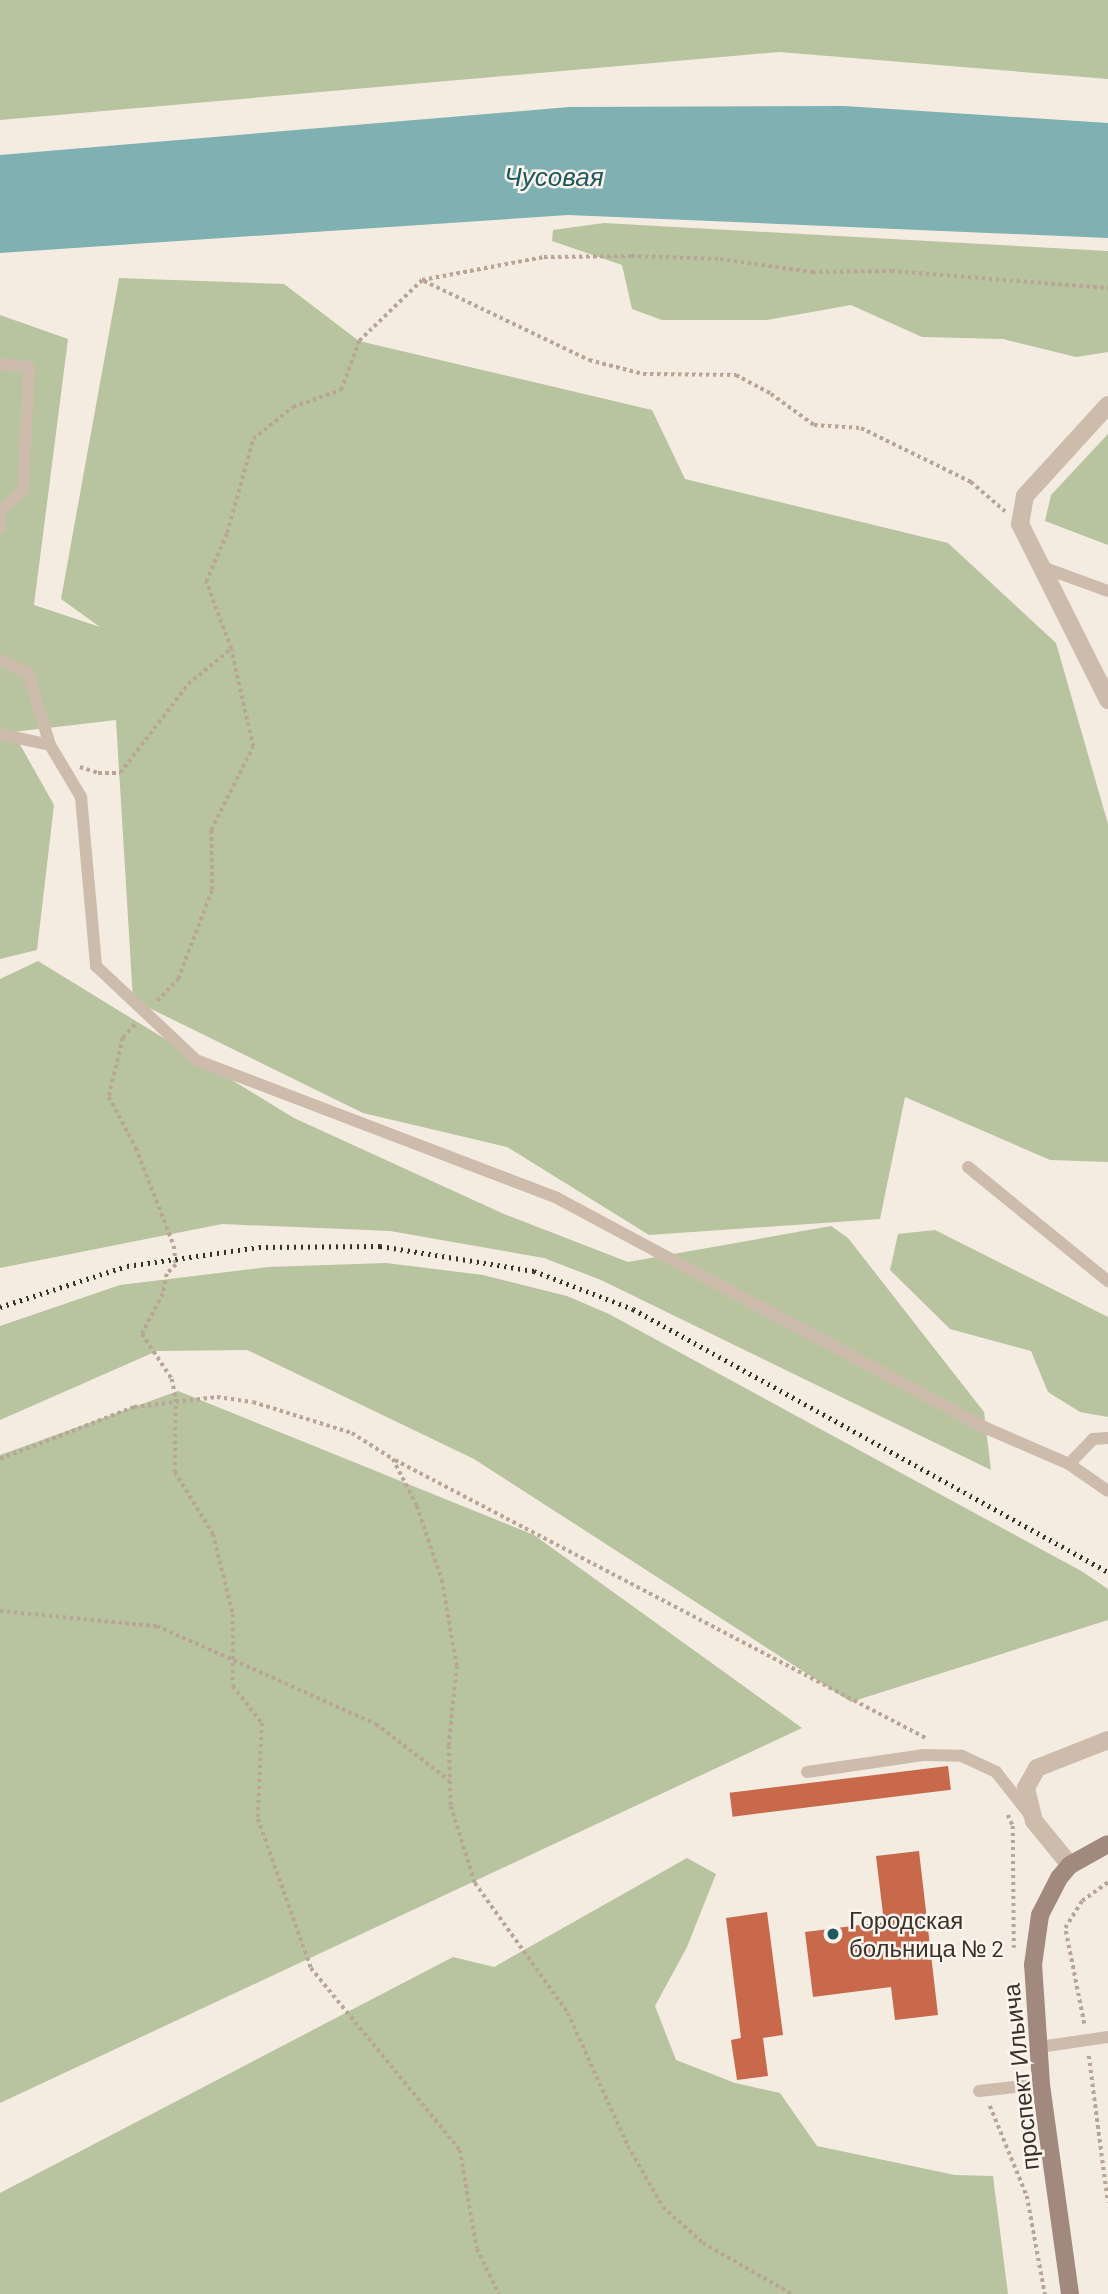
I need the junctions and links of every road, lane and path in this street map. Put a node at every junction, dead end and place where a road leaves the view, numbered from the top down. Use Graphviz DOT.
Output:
graph roads {
  1 [pos="422,280"];
  2 [pos="1108,288"];
  3 [pos="0,364"];
  4 [pos="1108,405"];
  5 [pos="1,510"];
  6 [pos="1020,524"];
  7 [pos="0,528"];
  8 [pos="1042,567"];
  9 [pos="1108,592"];
  10 [pos="231,649"];
  11 [pos="0,660"];
  12 [pos="1108,700"];
  13 [pos="0,734"];
  14 [pos="50,745"];
  15 [pos="74,764"];
  16 [pos="146,1013"];
  17 [pos="968,1167"];
  18 [pos="1108,1281"];
  19 [pos="176,1399"];
  20 [pos="1108,1438"];
  21 [pos="0,1459"];
  22 [pos="393,1459"];
  23 [pos="1069,1464"];
  24 [pos="1108,1491"];
  25 [pos="0,1611"];
  26 [pos="233,1658"];
  27 [pos="1108,1740"];
  28 [pos="962,1756"];
  29 [pos="807,1772"];
  30 [pos="450,1780"];
  31 [pos="1003,1805"];
  32 [pos="1034,1821"];
  33 [pos="1108,1844"];
  34 [pos="1070,1865"];
  35 [pos="1108,1882"];
  36 [pos="1014,1948"];
  37 [pos="1108,2037"];
  38 [pos="1087,2038"];
  39 [pos="1039,2047"];
  40 [pos="1041,2084"];
  41 [pos="979,2091"];
  42 [pos="1108,2203"];
  43 [pos="499,2294"];
  44 [pos="792,2294"];
  45 [pos="1045,2294"];
  46 [pos="1070,2294"];
  1 -- 2 [label="path"];
  1 -- 6 [label="path"];
  1 -- 10 [label="path"];
  3 -- 5 [label="lane"];
  4 -- 6 [label="street"];
  5 -- 7 [label="lane"];
  6 -- 8 [label="street"];
  8 -- 9 [label="lane"];
  8 -- 12 [label="street"];
  10 -- 15 [label="path"];
  10 -- 16 [label="path"];
  11 -- 14 [label="lane"];
  13 -- 14 [label="lane"];
  14 -- 16 [label="lane"];
  16 -- 19 [label="path"];
  16 -- 23 [label="lane"];
  17 -- 18 [label="lane"];
  19 -- 21 [label="path"];
  19 -- 22 [label="path"];
  19 -- 26 [label="path"];
  20 -- 23 [label="lane"];
  22 -- 28 [label="path"];
  22 -- 30 [label="path"];
  23 -- 24 [label="lane"];
  25 -- 26 [label="path"];
  26 -- 30 [label="path"];
  26 -- 43 [label="path"];
  27 -- 32 [label="street"];
  28 -- 29 [label="lane"];
  28 -- 32 [label="lane"];
  30 -- 44 [label="path"];
  31 -- 36 [label="path"];
  32 -- 34 [label="street"];
  33 -- 34 [label="street, проспект Ильича"];
  34 -- 39 [label="street, проспект Ильича"];
  35 -- 38 [label="path"];
  37 -- 38 [label="lane"];
  38 -- 39 [label="lane"];
  38 -- 42 [label="path"];
  39 -- 40 [label="street, проспект Ильича"];
  40 -- 41 [label="lane"];
  40 -- 46 [label="street, проспект Ильича"];
  41 -- 45 [label="path"];
}
